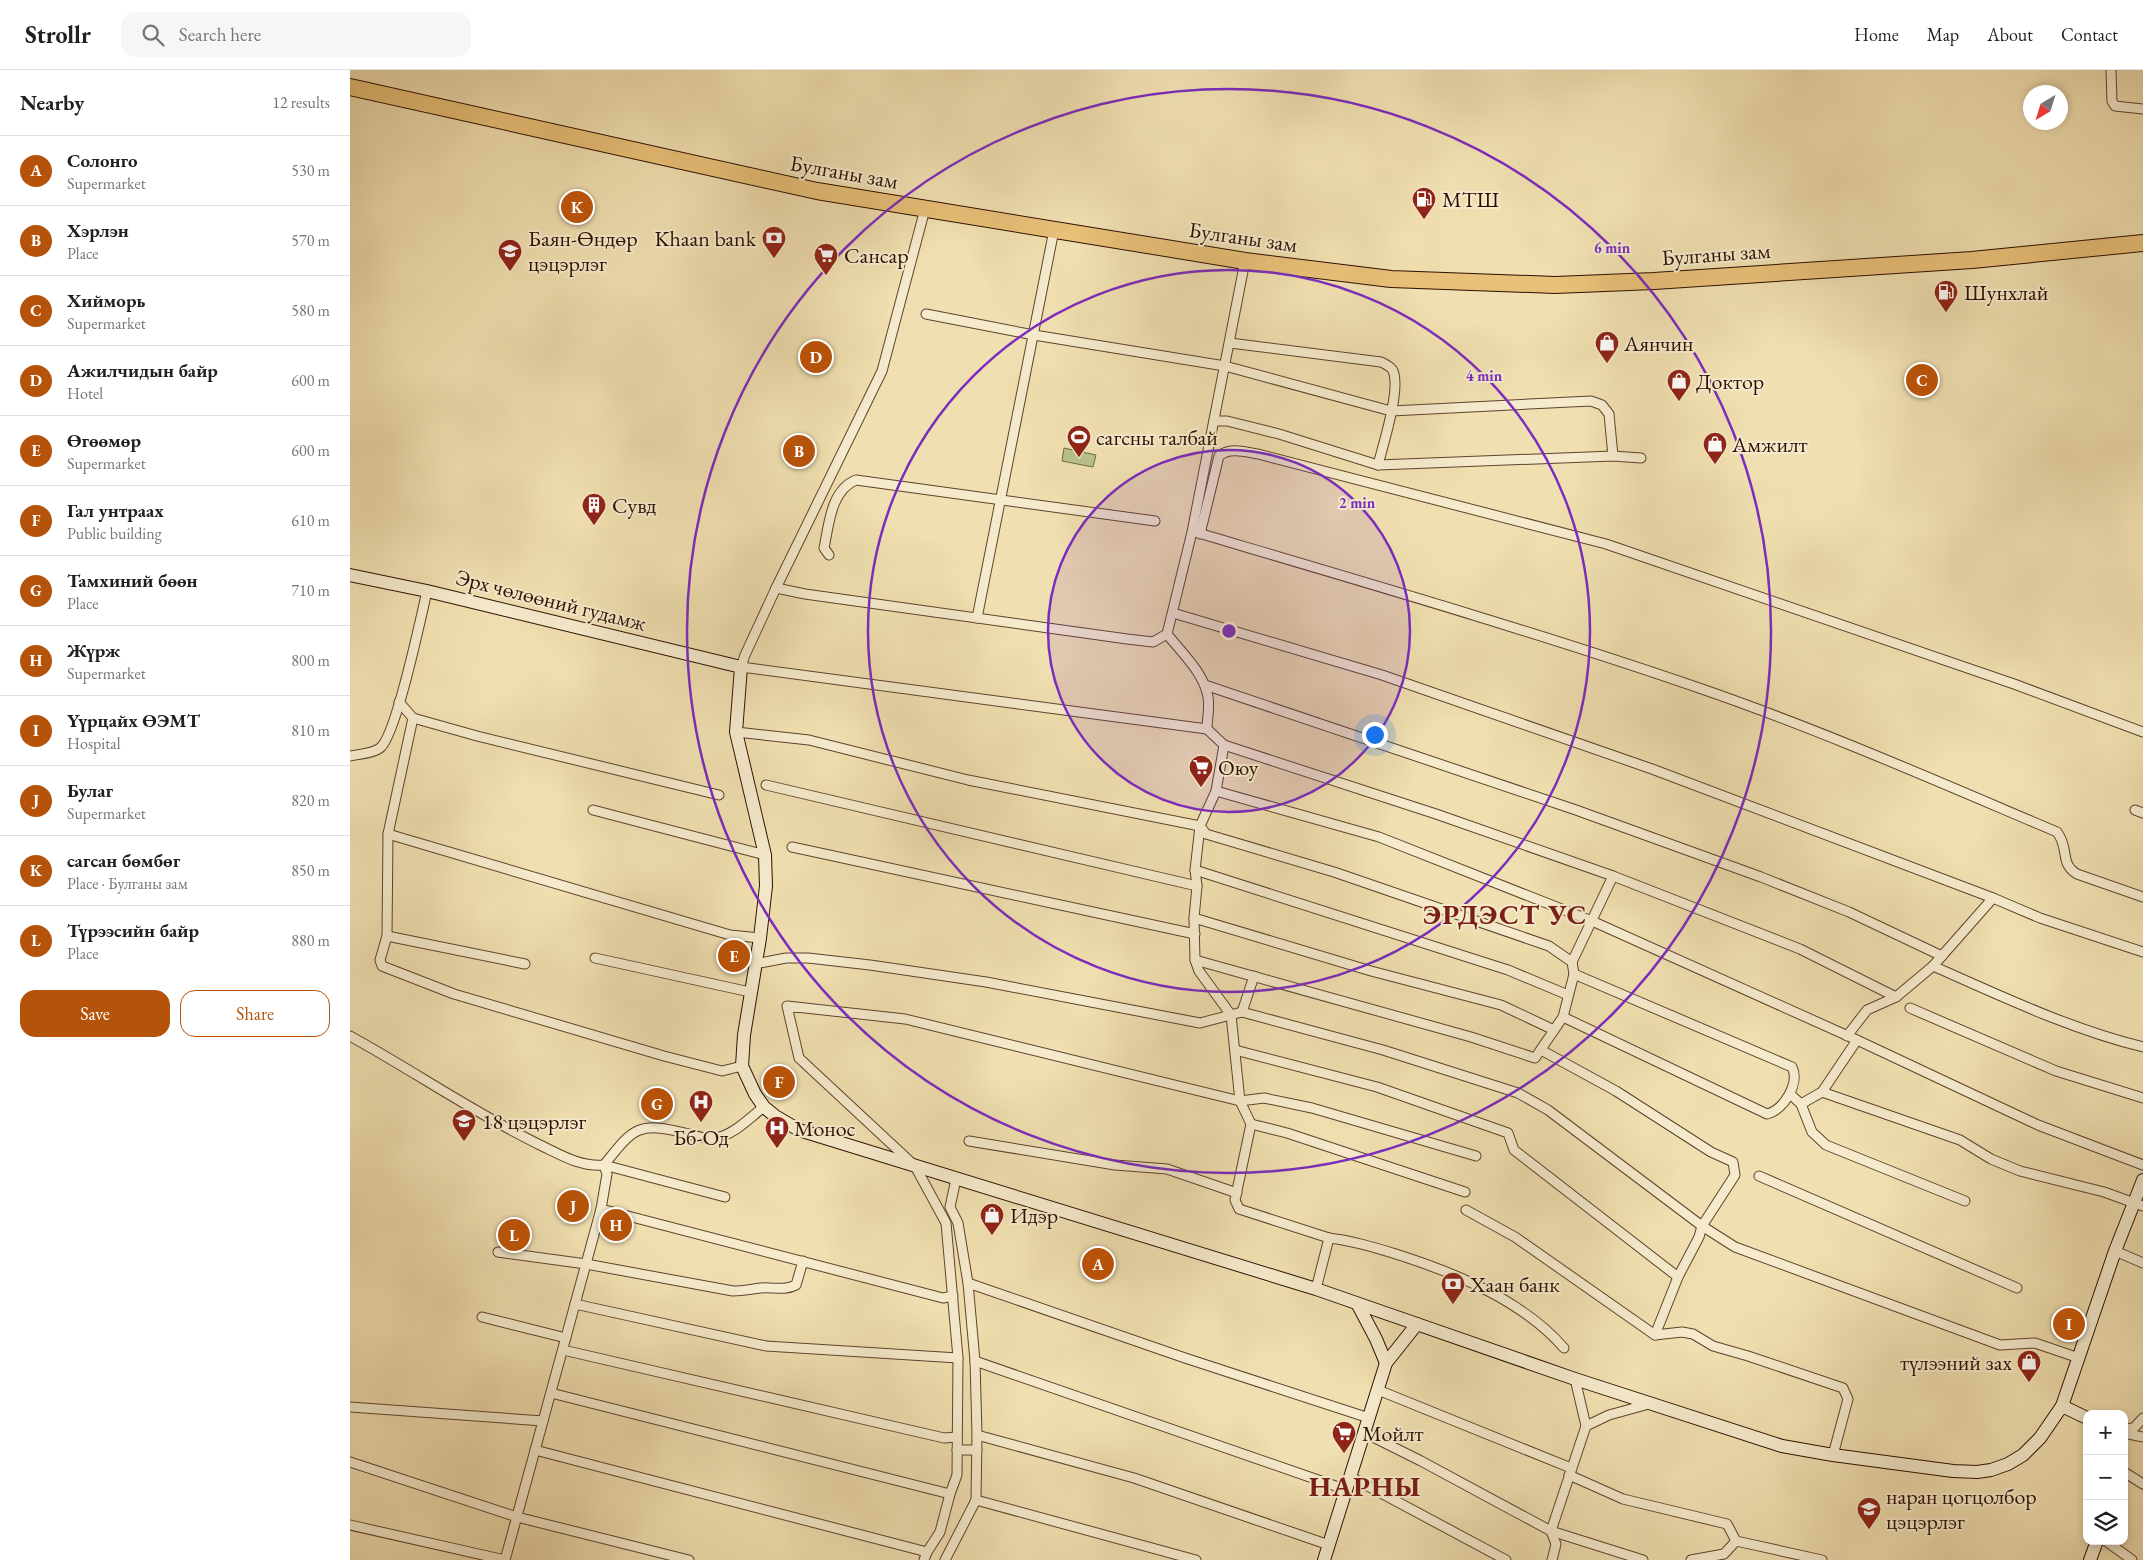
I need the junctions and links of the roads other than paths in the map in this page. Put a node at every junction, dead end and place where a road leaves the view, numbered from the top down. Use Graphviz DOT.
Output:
graph roads {
  1 [pos="2111,70"];
  2 [pos="350,87"];
  3 [pos="2143,109"];
  4 [pos="925,209"];
  5 [pos="1054,230"];
  6 [pos="2143,243"];
  7 [pos="1245,261"];
  8 [pos="926,314"];
  9 [pos="1034,334"];
  10 [pos="1230,343"];
  11 [pos="1225,366"];
  12 [pos="1391,411"];
  13 [pos="1214,421"];
  14 [pos="1613,456"];
  15 [pos="1641,458"];
  16 [pos="1378,465"];
  17 [pos="1001,500"];
  18 [pos="1154,521"];
  19 [pos="1196,533"];
  20 [pos="829,555"];
  21 [pos="350,575"];
  22 [pos="776,588"];
  23 [pos="427,591"];
  24 [pos="1172,613"];
  25 [pos="977,618"];
  26 [pos="1167,634"];
  27 [pos="742,667"];
  28 [pos="1205,685"];
  29 [pos="399,702"];
  30 [pos="413,718"];
  31 [pos="1207,729"];
  32 [pos="736,732"];
  33 [pos="2143,732"];
  34 [pos="1224,745"];
  35 [pos="350,756"];
  36 [pos="766,785"];
  37 [pos="1216,792"];
  38 [pos="719,795"];
  39 [pos="593,810"];
  40 [pos="1200,826"];
  41 [pos="388,834"];
  42 [pos="792,847"];
  43 [pos="765,855"];
  44 [pos="1195,870"];
  45 [pos="1613,876"];
  46 [pos="1197,886"];
  47 [pos="2143,897"];
  48 [pos="1993,898"];
  49 [pos="1194,918"];
  50 [pos="1592,921"];
  51 [pos="1196,934"];
  52 [pos="387,936"];
  53 [pos="760,938"];
  54 [pos="2143,952"];
  55 [pos="1942,956"];
  56 [pos="596,958"];
  57 [pos="1195,960"];
  58 [pos="1572,962"];
  59 [pos="525,964"];
  60 [pos="755,964"];
  61 [pos="1933,966"];
  62 [pos="1574,974"];
  63 [pos="1254,976"];
  64 [pos="750,992"];
  65 [pos="1568,995"];
  66 [pos="1896,997"];
  67 [pos="1910,1008"];
  68 [pos="1242,1012"];
  69 [pos="1231,1014"];
  70 [pos="1563,1017"];
  71 [pos="1554,1030"];
  72 [pos="350,1036"];
  73 [pos="1847,1036"];
  74 [pos="1857,1040"];
  75 [pos="2143,1047"];
  76 [pos="1235,1050"];
  77 [pos="1541,1050"];
  78 [pos="742,1066"];
  79 [pos="1822,1092"];
  80 [pos="1790,1094"];
  81 [pos="2143,1098"];
  82 [pos="1240,1101"];
  83 [pos="1801,1104"];
  84 [pos="764,1107"];
  85 [pos="1251,1124"];
  86 [pos="969,1141"];
  87 [pos="1476,1156"];
  88 [pos="604,1165"];
  89 [pos="2143,1165"];
  90 [pos="915,1166"];
  91 [pos="1759,1176"];
  92 [pos="956,1180"];
  93 [pos="2143,1180"];
  94 [pos="1465,1192"];
  95 [pos="1237,1193"];
  96 [pos="726,1197"];
  97 [pos="1965,1201"];
  98 [pos="2138,1204"];
  99 [pos="601,1209"];
  100 [pos="1466,1210"];
  101 [pos="1702,1226"];
  102 [pos="1329,1238"];
  103 [pos="2115,1251"];
  104 [pos="498,1252"];
  105 [pos="802,1262"];
  106 [pos="2143,1263"];
  107 [pos="586,1264"];
  108 [pos="1678,1277"];
  109 [pos="968,1283"];
  110 [pos="2017,1288"];
  111 [pos="1316,1290"];
  112 [pos="953,1296"];
  113 [pos="575,1304"];
  114 [pos="1358,1305"];
  115 [pos="482,1317"];
  116 [pos="1417,1324"];
  117 [pos="1655,1336"];
  118 [pos="566,1338"];
  119 [pos="1564,1348"];
  120 [pos="563,1350"];
  121 [pos="958,1358"];
  122 [pos="2079,1358"];
  123 [pos="975,1362"];
  124 [pos="1386,1363"];
  125 [pos="1575,1380"];
  126 [pos="1378,1390"];
  127 [pos="551,1393"];
  128 [pos="1649,1404"];
  129 [pos="2062,1406"];
  130 [pos="350,1407"];
  131 [pos="2083,1416"];
  132 [pos="1369,1418"];
  133 [pos="2143,1418"];
  134 [pos="543,1421"];
  135 [pos="1586,1426"];
  136 [pos="2128,1430"];
  137 [pos="2128,1432"];
  138 [pos="1365,1433"];
  139 [pos="977,1435"];
  140 [pos="956,1437"];
  141 [pos="2143,1437"];
  142 [pos="535,1450"];
  143 [pos="957,1450"];
  144 [pos="977,1450"];
  145 [pos="1833,1455"];
  146 [pos="350,1462"];
  147 [pos="1570,1472"];
  148 [pos="2128,1475"];
  149 [pos="1351,1477"];
  150 [pos="2143,1484"];
  151 [pos="1347,1490"];
  152 [pos="950,1494"];
  153 [pos="976,1500"];
  154 [pos="517,1516"];
  155 [pos="350,1525"];
  156 [pos="1551,1531"];
  157 [pos="1736,1541"];
  158 [pos="1329,1545"];
  159 [pos="2096,1545"];
  160 [pos="2111,1545"];
  161 [pos="926,1556"];
  162 [pos="505,1560"];
  163 [pos="689,1560"];
  164 [pos="945,1560"];
  165 [pos="1196,1560"];
  166 [pos="1324,1560"];
  167 [pos="1506,1560"];
  168 [pos="1552,1560"];
  169 [pos="1643,1560"];
  170 [pos="1691,1560"];
  171 [pos="1822,1560"];
  172 [pos="2090,1560"];
  173 [pos="2132,1560"];
  1 -- 3 [label="street"];
  2 -- 4 [label="highway, Булганы зам"];
  4 -- 5 [label="highway, Булганы зам"];
  4 -- 22 [label="street"];
  5 -- 7 [label="highway, Булганы зам"];
  5 -- 9 [label="street"];
  6 -- 7 [label="highway, Булганы зам"];
  7 -- 10 [label="street"];
  8 -- 9 [label="street"];
  9 -- 11 [label="street"];
  9 -- 17 [label="street"];
  10 -- 11 [label="street"];
  10 -- 12 [label="street"];
  11 -- 12 [label="street"];
  11 -- 13 [label="street"];
  12 -- 14 [label="street"];
  12 -- 16 [label="street"];
  13 -- 16 [label="street"];
  13 -- 19 [label="street"];
  14 -- 15 [label="street"];
  14 -- 16 [label="street"];
  17 -- 18 [label="street"];
  17 -- 20 [label="street"];
  17 -- 25 [label="street"];
  19 -- 24 [label="street"];
  19 -- 33 [label="street"];
  19 -- 47 [label="street"];
  21 -- 23 [label="main road, Эрх чөлөөний гудамж"];
  22 -- 25 [label="street"];
  22 -- 27 [label="street"];
  23 -- 27 [label="main road, Эрх чөлөөний гудамж"];
  23 -- 29 [label="street"];
  24 -- 26 [label="street"];
  24 -- 48 [label="street"];
  25 -- 26 [label="street"];
  26 -- 28 [label="street"];
  27 -- 31 [label="street"];
  27 -- 32 [label="main road"];
  28 -- 31 [label="street"];
  28 -- 55 [label="street"];
  29 -- 30 [label="street"];
  29 -- 35 [label="street"];
  30 -- 38 [label="street"];
  30 -- 41 [label="street"];
  31 -- 34 [label="street"];
  32 -- 40 [label="street"];
  32 -- 43 [label="main road"];
  34 -- 37 [label="street"];
  34 -- 45 [label="street"];
  36 -- 46 [label="street"];
  37 -- 40 [label="street"];
  37 -- 50 [label="street"];
  39 -- 43 [label="street"];
  40 -- 44 [label="street"];
  40 -- 58 [label="street"];
  41 -- 52 [label="street"];
  41 -- 53 [label="street"];
  42 -- 51 [label="street"];
  43 -- 53 [label="main road"];
  44 -- 46 [label="street"];
  44 -- 65 [label="street"];
  45 -- 50 [label="street"];
  45 -- 66 [label="street"];
  46 -- 49 [label="street"];
  48 -- 54 [label="street"];
  48 -- 55 [label="street"];
  49 -- 51 [label="street"];
  49 -- 71 [label="street"];
  50 -- 58 [label="street"];
  50 -- 73 [label="street"];
  51 -- 57 [label="street"];
  52 -- 59 [label="street"];
  52 -- 78 [label="street"];
  53 -- 60 [label="main road"];
  55 -- 61 [label="street"];
  56 -- 64 [label="street"];
  57 -- 63 [label="street"];
  57 -- 69 [label="street"];
  58 -- 62 [label="street"];
  60 -- 64 [label="main road"];
  60 -- 69 [label="street"];
  61 -- 66 [label="street"];
  61 -- 75 [label="street"];
  62 -- 65 [label="street"];
  62 -- 80 [label="street"];
  63 -- 68 [label="street"];
  63 -- 77 [label="street"];
  64 -- 78 [label="main road"];
  65 -- 70 [label="street"];
  66 -- 73 [label="street"];
  67 -- 81 [label="street"];
  68 -- 69 [label="street"];
  68 -- 101 [label="street"];
  69 -- 76 [label="street"];
  70 -- 71 [label="street"];
  70 -- 80 [label="street"];
  71 -- 77 [label="street"];
  72 -- 88 [label="street"];
  73 -- 74 [label="street"];
  74 -- 79 [label="street"];
  74 -- 89 [label="street"];
  76 -- 82 [label="street"];
  76 -- 108 [label="street"];
  77 -- 101 [label="street"];
  78 -- 84 [label="main road"];
  79 -- 83 [label="street"];
  79 -- 98 [label="street"];
  80 -- 83 [label="street"];
  82 -- 85 [label="street"];
  82 -- 87 [label="street"];
  82 -- 90 [label="street"];
  83 -- 97 [label="street"];
  84 -- 88 [label="street"];
  84 -- 90 [label="main road"];
  85 -- 94 [label="street"];
  85 -- 95 [label="street"];
  86 -- 95 [label="street"];
  88 -- 96 [label="street"];
  88 -- 99 [label="street"];
  90 -- 92 [label="main road"];
  90 -- 112 [label="street"];
  91 -- 110 [label="street"];
  92 -- 109 [label="street"];
  92 -- 111 [label="main road"];
  93 -- 98 [label="main road"];
  95 -- 102 [label="street"];
  98 -- 103 [label="main road"];
  99 -- 105 [label="street"];
  99 -- 107 [label="street"];
  100 -- 117 [label="street"];
  101 -- 108 [label="street"];
  101 -- 122 [label="street"];
  102 -- 111 [label="street"];
  102 -- 119 [label="street"];
  103 -- 106 [label="street"];
  103 -- 122 [label="main road"];
  104 -- 107 [label="street"];
  105 -- 107 [label="street"];
  105 -- 112 [label="street"];
  107 -- 113 [label="street"];
  108 -- 117 [label="street"];
  109 -- 123 [label="street"];
  109 -- 132 [label="street"];
  111 -- 114 [label="main road"];
  112 -- 121 [label="street"];
  113 -- 118 [label="street"];
  113 -- 121 [label="street"];
  114 -- 116 [label="main road"];
  114 -- 124 [label="main road"];
  115 -- 118 [label="street"];
  116 -- 124 [label="main road"];
  116 -- 125 [label="main road"];
  117 -- 145 [label="street"];
  118 -- 120 [label="street"];
  120 -- 127 [label="street"];
  120 -- 140 [label="street"];
  121 -- 140 [label="street"];
  122 -- 129 [label="main road"];
  123 -- 139 [label="street"];
  123 -- 151 [label="street"];
  124 -- 126 [label="main road"];
  125 -- 128 [label="main road"];
  125 -- 135 [label="street"];
  126 -- 132 [label="main road"];
  126 -- 147 [label="street"];
  127 -- 134 [label="street"];
  127 -- 152 [label="street"];
  128 -- 135 [label="street"];
  128 -- 145 [label="main road"];
  129 -- 131 [label="main road"];
  129 -- 145 [label="main road"];
  130 -- 134 [label="street"];
  132 -- 138 [label="main road"];
  133 -- 136 [label="street"];
  134 -- 142 [label="street"];
  135 -- 147 [label="street"];
  137 -- 141 [label="street"];
  138 -- 149 [label="main road"];
  138 -- 156 [label="street"];
  139 -- 144 [label="street"];
  139 -- 158 [label="street"];
  140 -- 143 [label="street"];
  142 -- 154 [label="street"];
  142 -- 161 [label="street"];
  143 -- 144 [label="street"];
  143 -- 152 [label="street"];
  144 -- 153 [label="street"];
  146 -- 154 [label="street"];
  147 -- 156 [label="street"];
  147 -- 157 [label="street"];
  148 -- 150 [label="street"];
  149 -- 151 [label="main road"];
  149 -- 167 [label="street"];
  151 -- 158 [label="main road"];
  152 -- 161 [label="street"];
  153 -- 164 [label="street"];
  153 -- 165 [label="street"];
  154 -- 162 [label="street"];
  154 -- 163 [label="street"];
  155 -- 162 [label="street"];
  156 -- 168 [label="street"];
  156 -- 169 [label="street"];
  157 -- 170 [label="street"];
  157 -- 171 [label="street"];
  158 -- 166 [label="main road"];
  159 -- 172 [label="main road"];
  160 -- 173 [label="street"];
}
